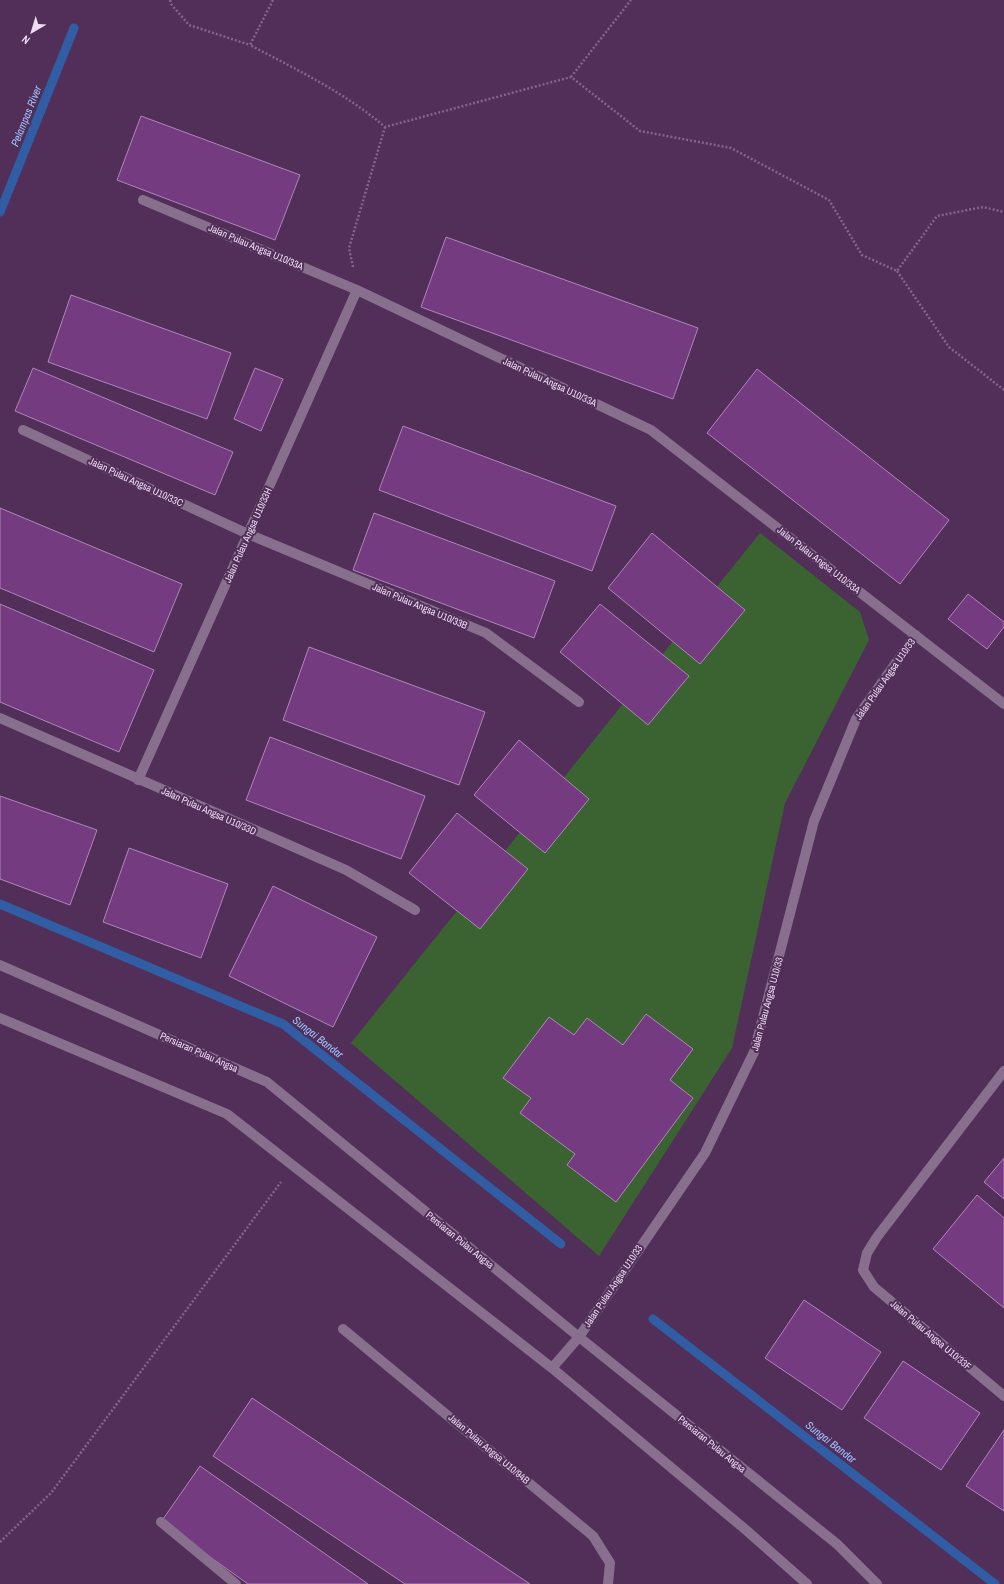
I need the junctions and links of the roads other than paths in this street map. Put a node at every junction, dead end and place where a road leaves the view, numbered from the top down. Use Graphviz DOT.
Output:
graph roads {
  1 [pos="142,200"];
  2 [pos="357,290"];
  3 [pos="23,430"];
  4 [pos="248,534"];
  5 [pos="916,635"];
  6 [pos="579,702"];
  7 [pos="1004,704"];
  8 [pos="0,718"];
  9 [pos="138,780"];
  10 [pos="415,910"];
  11 [pos="0,965"];
  12 [pos="0,1018"];
  13 [pos="1004,1071"];
  14 [pos="343,1329"];
  15 [pos="579,1337"];
  16 [pos="552,1368"];
  17 [pos="1004,1396"];
  18 [pos="161,1522"];
  19 [pos="236,1584"];
  20 [pos="608,1584"];
  21 [pos="807,1584"];
  22 [pos="877,1584"];
  1 -- 2 [label="street, Jalan Pulau Angsa U10/33A"];
  2 -- 4 [label="street, Jalan Pulau Angsa U10/33H"];
  2 -- 5 [label="street, Jalan Pulau Angsa U10/33A"];
  3 -- 4 [label="street, Jalan Pulau Angsa U10/33C"];
  4 -- 6 [label="street, Jalan Pulau Angsa U10/33B"];
  4 -- 9 [label="street, Jalan Pulau Angsa U10/33H"];
  5 -- 7 [label="street, Jalan Pulau Angsa U10/33A"];
  5 -- 15 [label="street, Jalan Pulau Angsa U10/33"];
  8 -- 9 [label="street, Jalan Pulau Angsa U10/33D"];
  9 -- 10 [label="street, Jalan Pulau Angsa U10/33D"];
  11 -- 15 [label="street, Persiaran Pulau Angsa"];
  12 -- 16 [label="street"];
  13 -- 17 [label="street, Jalan Pulau Angsa U10/33F"];
  14 -- 20 [label="street, Jalan Pulau Angsa U10/94B"];
  15 -- 16 [label="street, Jalan Pulau Angsa U10/33"];
  15 -- 22 [label="street, Persiaran Pulau Angsa"];
  16 -- 21 [label="street"];
  18 -- 19 [label="street"];
}
